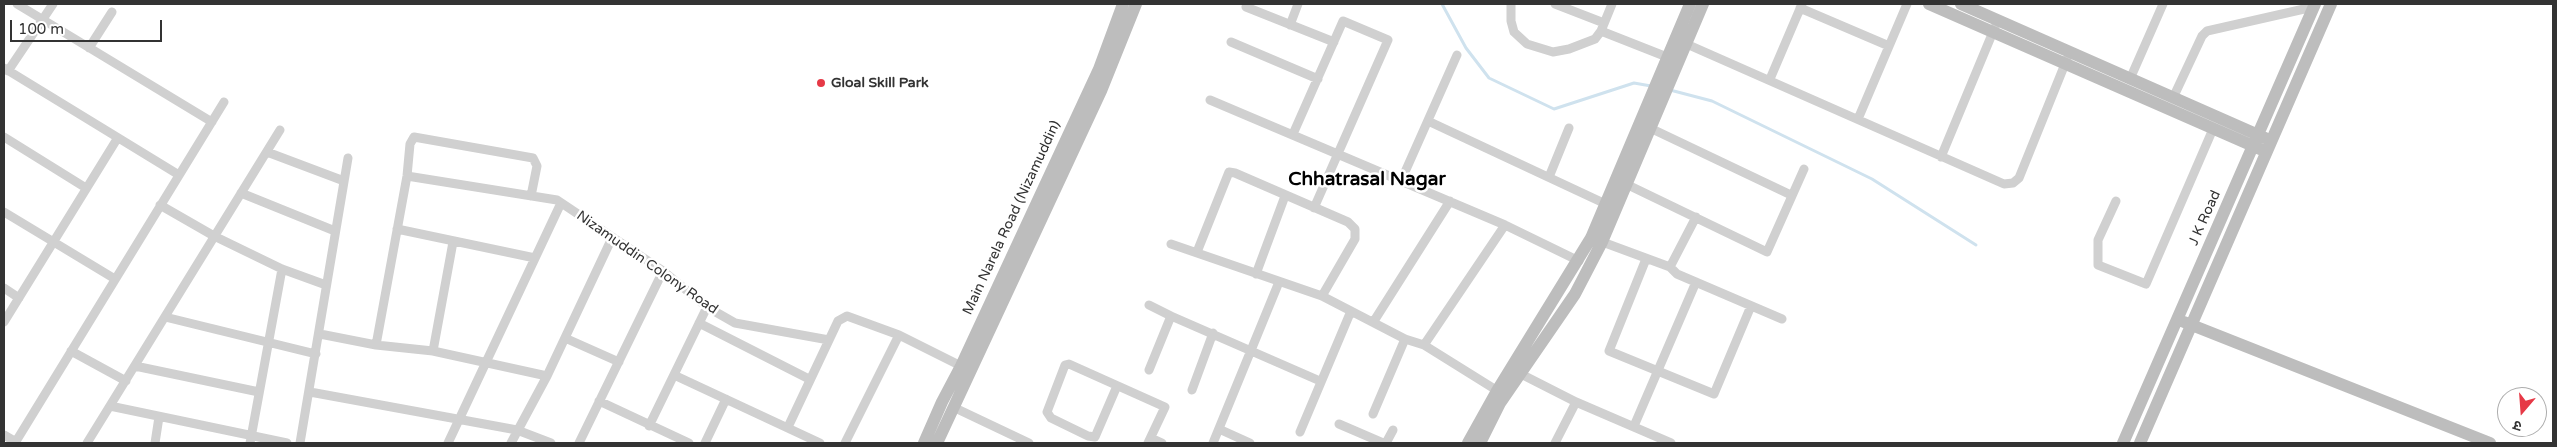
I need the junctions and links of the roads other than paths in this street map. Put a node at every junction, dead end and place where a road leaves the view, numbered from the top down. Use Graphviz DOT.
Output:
graph roads {
  1 [pos="17,4"];
  2 [pos="53,4"];
  3 [pos="1123,4"];
  4 [pos="1136,4"];
  5 [pos="1298,4"];
  6 [pos="1511,4"];
  7 [pos="1555,4"];
  8 [pos="1612,4"];
  9 [pos="1690,4"];
  10 [pos="1703,4"];
  11 [pos="1907,4"];
  12 [pos="1929,4"];
  13 [pos="1961,4"];
  14 [pos="2163,4"];
  15 [pos="2331,4"];
  16 [pos="1801,6"];
  17 [pos="2314,6"];
  18 [pos="1246,7"];
  19 [pos="112,12"];
  20 [pos="42,20"];
  21 [pos="1290,25"];
  22 [pos="1996,26"];
  23 [pos="1603,27"];
  24 [pos="1680,41"];
  25 [pos="1231,42"];
  26 [pos="1334,42"];
  27 [pos="1889,46"];
  28 [pos="89,48"];
  29 [pos="1457,55"];
  30 [pos="1667,57"];
  31 [pos="2068,58"];
  32 [pos="6,69"];
  33 [pos="1318,79"];
  34 [pos="1770,79"];
  35 [pos="2130,79"];
  36 [pos="2173,98"];
  37 [pos="1210,100"];
  38 [pos="224,102"];
  39 [pos="1858,119"];
  40 [pos="1428,121"];
  41 [pos="212,122"];
  42 [pos="1569,128"];
  43 [pos="1650,128"];
  44 [pos="2213,129"];
  45 [pos="280,130"];
  46 [pos="1293,134"];
  47 [pos="4,137"];
  48 [pos="117,138"];
  49 [pos="2255,141"];
  50 [pos="2269,147"];
  51 [pos="267,152"];
  52 [pos="1339,156"];
  53 [pos="1941,157"];
  54 [pos="348,158"];
  55 [pos="1804,169"];
  56 [pos="179,175"];
  57 [pos="407,176"];
  58 [pos="1549,177"];
  59 [pos="344,181"];
  60 [pos="1401,181"];
  61 [pos="1628,185"];
  62 [pos="86,188"];
  63 [pos="241,193"];
  64 [pos="1791,195"];
  65 [pos="531,196"];
  66 [pos="1285,196"];
  67 [pos="1450,201"];
  68 [pos="2116,201"];
  69 [pos="561,203"];
  70 [pos="160,205"];
  71 [pos="1612,207"];
  72 [pos="1314,208"];
  73 [pos="4,212"];
  74 [pos="1696,217"];
  75 [pos="1505,225"];
  76 [pos="397,229"];
  77 [pos="335,231"];
  78 [pos="214,236"];
  79 [pos="612,238"];
  80 [pos="1597,240"];
  81 [pos="453,242"];
  82 [pos="54,243"];
  83 [pos="1171,244"];
  84 [pos="1197,252"];
  85 [pos="535,258"];
  86 [pos="1646,258"];
  87 [pos="1579,262"];
  88 [pos="1670,267"];
  89 [pos="282,269"];
  90 [pos="663,271"];
  91 [pos="1256,274"];
  92 [pos="115,279"];
  93 [pos="1280,282"];
  94 [pos="1696,282"];
  95 [pos="326,286"];
  96 [pos="4,288"];
  97 [pos="1322,296"];
  98 [pos="19,298"];
  99 [pos="1149,305"];
  100 [pos="1751,306"];
  101 [pos="708,307"];
  102 [pos="1351,311"];
  103 [pos="1171,316"];
  104 [pos="165,317"];
  105 [pos="1782,319"];
  106 [pos="2177,319"];
  107 [pos="4,322"];
  108 [pos="1374,322"];
  109 [pos="699,323"];
  110 [pos="2192,325"];
  111 [pos="1213,333"];
  112 [pos="320,334"];
  113 [pos="898,335"];
  114 [pos="565,338"];
  115 [pos="1405,339"];
  116 [pos="829,340"];
  117 [pos="267,343"];
  118 [pos="376,345"];
  119 [pos="1424,345"];
  120 [pos="1252,349"];
  121 [pos="71,351"];
  122 [pos="433,351"];
  123 [pos="316,354"];
  124 [pos="619,362"];
  125 [pos="484,363"];
  126 [pos="135,366"];
  127 [pos="967,369"];
  128 [pos="1149,370"];
  129 [pos="1658,370"];
  130 [pos="1516,372"];
  131 [pos="674,375"];
  132 [pos="547,376"];
  133 [pos="809,379"];
  134 [pos="126,381"];
  135 [pos="1320,381"];
  136 [pos="1117,386"];
  137 [pos="1192,390"];
  138 [pos="259,392"];
  139 [pos="310,392"];
  140 [pos="1501,394"];
  141 [pos="726,400"];
  142 [pos="599,401"];
  143 [pos="1576,402"];
  144 [pos="110,406"];
  145 [pos="953,407"];
  146 [pos="1373,414"];
  147 [pos="160,417"];
  148 [pos="458,419"];
  149 [pos="1339,424"];
  150 [pos="649,426"];
  151 [pos="1634,426"];
  152 [pos="788,427"];
  153 [pos="1219,429"];
  154 [pos="517,430"];
  155 [pos="1393,430"];
  156 [pos="1300,432"];
  157 [pos="4,435"];
  158 [pos="251,440"];
  159 [pos="1149,441"];
  160 [pos="16,443"];
  161 [pos="87,443"];
  162 [pos="155,443"];
  163 [pos="287,443"];
  164 [pos="300,443"];
  165 [pos="448,443"];
  166 [pos="511,443"];
  167 [pos="552,443"];
  168 [pos="579,443"];
  169 [pos="689,443"];
  170 [pos="705,443"];
  171 [pos="820,443"];
  172 [pos="846,443"];
  173 [pos="924,443"];
  174 [pos="937,443"];
  175 [pos="1029,443"];
  176 [pos="1162,443"];
  177 [pos="1213,443"];
  178 [pos="1250,443"];
  179 [pos="1385,443"];
  180 [pos="1468,443"];
  181 [pos="1480,443"];
  182 [pos="1555,443"];
  183 [pos="1671,443"];
  184 [pos="2123,443"];
  185 [pos="2140,443"];
  186 [pos="2490,443"];
  1 -- 20 [label="street"];
  2 -- 20 [label="street"];
  3 -- 127 [label="street, Main Narela Road (Nizamuddin)"];
  4 -- 127 [label="street, Main Narela Road (Nizamuddin)"];
  5 -- 21 [label="street"];
  6 -- 23 [label="street"];
  7 -- 23 [label="street"];
  8 -- 23 [label="street"];
  9 -- 24 [label="street"];
  10 -- 24 [label="street"];
  11 -- 27 [label="street"];
  12 -- 22 [label="street"];
  13 -- 22 [label="street"];
  14 -- 35 [label="street"];
  15 -- 50 [label="street"];
  16 -- 27 [label="street"];
  16 -- 34 [label="street"];
  17 -- 36 [label="street"];
  17 -- 49 [label="street, J K Road"];
  18 -- 21 [label="street"];
  19 -- 28 [label="street"];
  20 -- 28 [label="street"];
  20 -- 32 [label="street"];
  21 -- 26 [label="street"];
  22 -- 31 [label="street"];
  22 -- 53 [label="street"];
  23 -- 30 [label="street"];
  24 -- 30 [label="street"];
  24 -- 34 [label="street"];
  24 -- 43 [label="street"];
  25 -- 33 [label="street"];
  26 -- 33 [label="street"];
  26 -- 52 [label="street"];
  27 -- 39 [label="street"];
  28 -- 41 [label="street"];
  29 -- 40 [label="street"];
  30 -- 71 [label="street"];
  31 -- 35 [label="street"];
  31 -- 44 [label="street"];
  31 -- 53 [label="street"];
  32 -- 48 [label="street"];
  33 -- 46 [label="street"];
  34 -- 39 [label="street"];
  35 -- 36 [label="street"];
  36 -- 49 [label="street"];
  37 -- 46 [label="street"];
  38 -- 41 [label="street"];
  39 -- 53 [label="street"];
  40 -- 58 [label="street"];
  40 -- 60 [label="street"];
  41 -- 56 [label="street"];
  42 -- 58 [label="street"];
  43 -- 61 [label="street"];
  43 -- 64 [label="street"];
  44 -- 49 [label="street"];
  44 -- 68 [label="street"];
  45 -- 51 [label="street"];
  46 -- 52 [label="street"];
  47 -- 62 [label="street"];
  48 -- 56 [label="street"];
  48 -- 62 [label="street"];
  49 -- 50 [label="street"];
  49 -- 106 [label="street, J K Road"];
  50 -- 110 [label="street"];
  51 -- 59 [label="street"];
  51 -- 63 [label="street"];
  52 -- 60 [label="street"];
  52 -- 72 [label="street"];
  54 -- 59 [label="street"];
  55 -- 64 [label="street"];
  56 -- 70 [label="street"];
  57 -- 65 [label="street, Nizamuddin Colony Road"];
  57 -- 65 [label="street"];
  57 -- 76 [label="street"];
  58 -- 71 [label="street"];
  59 -- 77 [label="street"];
  60 -- 67 [label="street"];
  61 -- 71 [label="street"];
  61 -- 74 [label="street"];
  62 -- 82 [label="street"];
  63 -- 77 [label="street"];
  63 -- 78 [label="street"];
  64 -- 74 [label="street"];
  65 -- 69 [label="street, Nizamuddin Colony Road"];
  66 -- 72 [label="street"];
  66 -- 84 [label="street"];
  66 -- 91 [label="street"];
  67 -- 75 [label="street"];
  67 -- 108 [label="street"];
  69 -- 79 [label="street, Nizamuddin Colony Road"];
  69 -- 85 [label="street"];
  70 -- 78 [label="street"];
  70 -- 92 [label="street"];
  71 -- 80 [label="street"];
  72 -- 97 [label="street"];
  73 -- 82 [label="street"];
  74 -- 88 [label="street"];
  75 -- 87 [label="street"];
  75 -- 119 [label="street"];
  76 -- 81 [label="street"];
  76 -- 118 [label="street"];
  77 -- 95 [label="street"];
  78 -- 89 [label="street"];
  78 -- 104 [label="street"];
  79 -- 90 [label="street, Nizamuddin Colony Road"];
  79 -- 114 [label="street"];
  80 -- 86 [label="street"];
  80 -- 87 [label="street"];
  80 -- 130 [label="street"];
  81 -- 85 [label="street"];
  81 -- 122 [label="street"];
  82 -- 92 [label="street"];
  82 -- 98 [label="street"];
  83 -- 84 [label="street"];
  84 -- 91 [label="street"];
  85 -- 125 [label="street"];
  86 -- 88 [label="street"];
  86 -- 129 [label="street"];
  87 -- 130 [label="street"];
  88 -- 94 [label="street"];
  89 -- 95 [label="street"];
  89 -- 117 [label="street"];
  90 -- 101 [label="street, Nizamuddin Colony Road"];
  90 -- 124 [label="street"];
  91 -- 93 [label="street"];
  92 -- 121 [label="street"];
  93 -- 97 [label="street"];
  93 -- 120 [label="street"];
  94 -- 100 [label="street"];
  94 -- 129 [label="street"];
  95 -- 112 [label="street"];
  96 -- 98 [label="street"];
  97 -- 102 [label="street"];
  98 -- 107 [label="street"];
  99 -- 103 [label="street"];
  100 -- 105 [label="street"];
  100 -- 129 [label="street"];
  101 -- 109 [label="street"];
  101 -- 116 [label="street, Nizamuddin Colony Road"];
  102 -- 108 [label="street"];
  102 -- 135 [label="street"];
  103 -- 111 [label="street"];
  103 -- 128 [label="street"];
  104 -- 117 [label="street"];
  104 -- 126 [label="street"];
  106 -- 110 [label="street"];
  106 -- 184 [label="street, J K Road"];
  108 -- 115 [label="street"];
  109 -- 131 [label="street"];
  109 -- 133 [label="street, Nizamuddin Colony Road"];
  110 -- 185 [label="street"];
  110 -- 186 [label="street"];
  111 -- 120 [label="street"];
  111 -- 137 [label="street"];
  112 -- 118 [label="street"];
  112 -- 123 [label="street"];
  113 -- 116 [label="street"];
  113 -- 127 [label="street"];
  113 -- 172 [label="street"];
  114 -- 124 [label="street"];
  114 -- 132 [label="street"];
  115 -- 119 [label="street"];
  115 -- 146 [label="street"];
  116 -- 133 [label="street"];
  117 -- 123 [label="street"];
  117 -- 138 [label="street"];
  118 -- 122 [label="street"];
  119 -- 140 [label="street"];
  120 -- 135 [label="street"];
  120 -- 153 [label="street"];
  121 -- 134 [label="street"];
  121 -- 160 [label="street"];
  122 -- 125 [label="street"];
  123 -- 139 [label="street"];
  124 -- 142 [label="street"];
  125 -- 132 [label="street"];
  125 -- 148 [label="street"];
  126 -- 134 [label="street"];
  126 -- 138 [label="street"];
  127 -- 145 [label="street, Main Narela Road (Nizamuddin)"];
  127 -- 173 [label="street, Main Narela Road (Nizamuddin)"];
  129 -- 151 [label="street"];
  130 -- 140 [label="street"];
  130 -- 143 [label="street"];
  131 -- 141 [label="street"];
  131 -- 150 [label="street"];
  132 -- 154 [label="street"];
  133 -- 152 [label="street"];
  134 -- 144 [label="street"];
  135 -- 156 [label="street"];
  136 -- 136 [label="street"];
  136 -- 159 [label="street"];
  138 -- 158 [label="street"];
  139 -- 148 [label="street"];
  139 -- 164 [label="street"];
  140 -- 180 [label="street"];
  140 -- 181 [label="street"];
  141 -- 152 [label="street"];
  141 -- 170 [label="street"];
  142 -- 150 [label="street"];
  142 -- 168 [label="street"];
  143 -- 151 [label="street"];
  143 -- 182 [label="street"];
  144 -- 147 [label="street"];
  144 -- 161 [label="street"];
  145 -- 174 [label="street, Main Narela Road (Nizamuddin)"];
  145 -- 175 [label="street"];
  147 -- 158 [label="street"];
  147 -- 162 [label="street"];
  148 -- 154 [label="street"];
  148 -- 165 [label="street"];
  149 -- 179 [label="street"];
  150 -- 169 [label="street"];
  151 -- 183 [label="street"];
  152 -- 171 [label="street"];
  153 -- 177 [label="street"];
  153 -- 178 [label="street"];
  154 -- 166 [label="street"];
  154 -- 167 [label="street"];
  155 -- 179 [label="street"];
  157 -- 160 [label="street"];
  158 -- 163 [label="street"];
  159 -- 176 [label="street"];
}
